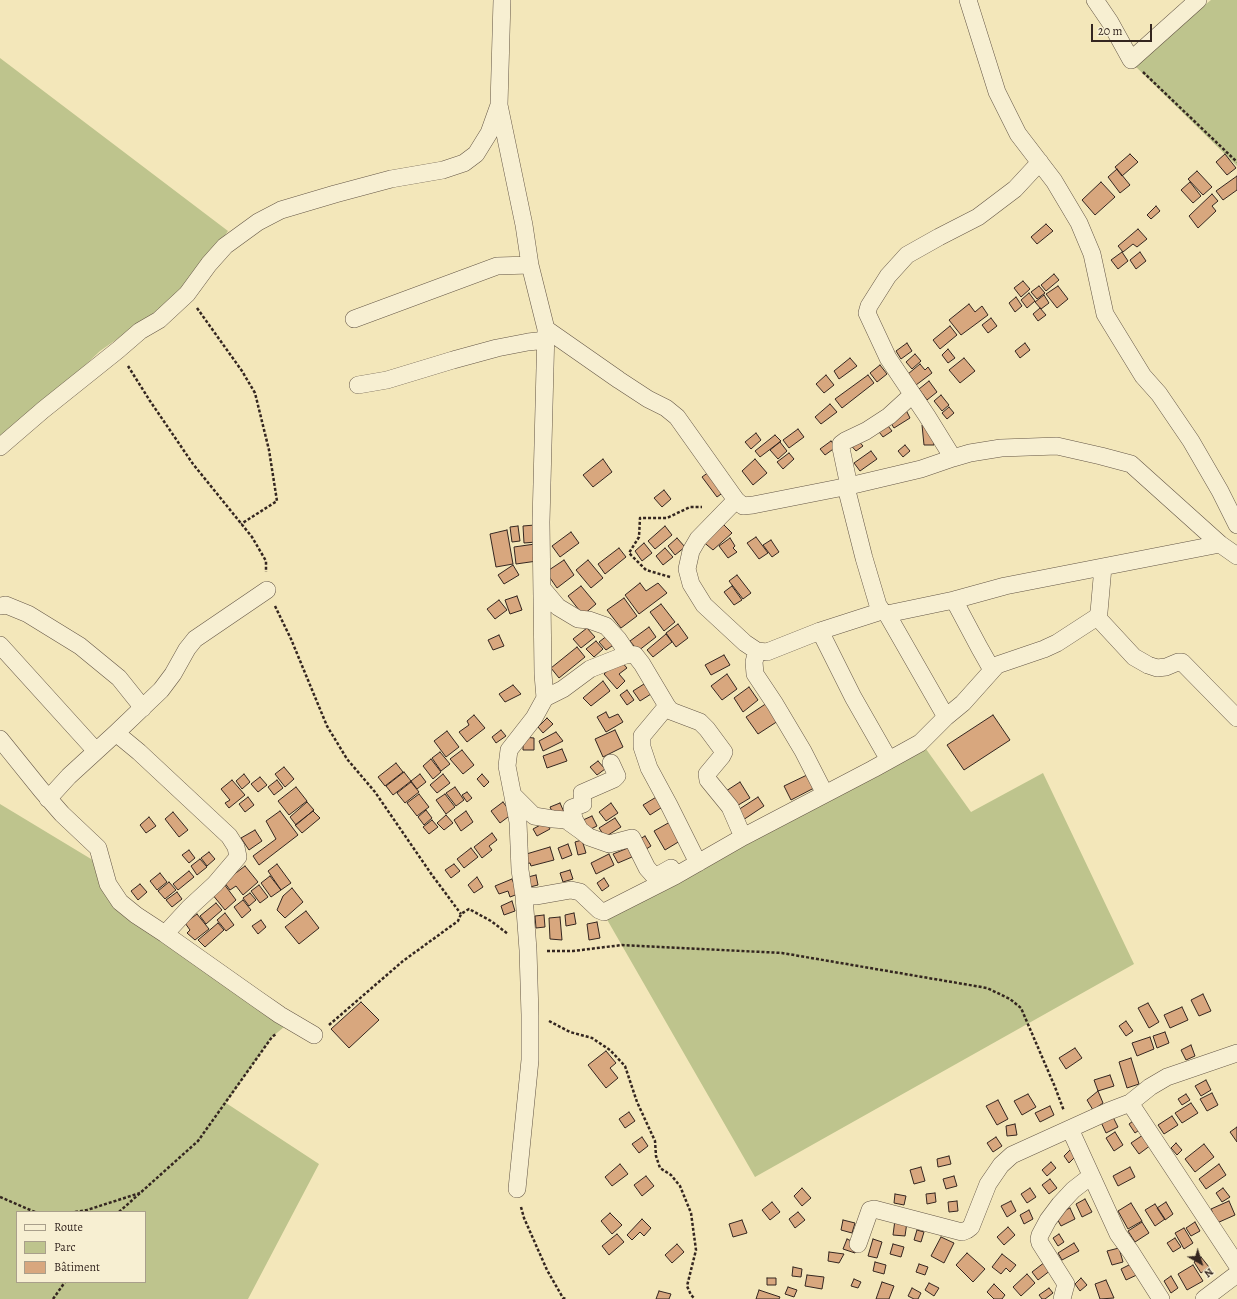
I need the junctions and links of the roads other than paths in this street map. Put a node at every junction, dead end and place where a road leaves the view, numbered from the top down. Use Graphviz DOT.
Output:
graph roads {
  1 [pos="502,0"];
  2 [pos="968,0"];
  3 [pos="1094,0"];
  4 [pos="1198,0"];
  5 [pos="499,106"];
  6 [pos="1040,162"];
  7 [pos="530,265"];
  8 [pos="354,319"];
  9 [pos="546,335"];
  10 [pos="358,386"];
  11 [pos="912,395"];
  12 [pos="0,447"];
  13 [pos="953,458"];
  14 [pos="848,487"];
  15 [pos="1220,490"];
  16 [pos="1237,496"];
  17 [pos="733,504"];
  18 [pos="1237,525"];
  19 [pos="1220,544"];
  20 [pos="1237,556"];
  21 [pos="1103,568"];
  22 [pos="542,588"];
  23 [pos="267,590"];
  24 [pos="954,600"];
  25 [pos="0,606"];
  26 [pos="884,612"];
  27 [pos="1097,617"];
  28 [pos="820,631"];
  29 [pos="0,646"];
  30 [pos="757,651"];
  31 [pos="628,654"];
  32 [pos="992,670"];
  33 [pos="546,698"];
  34 [pos="667,706"];
  35 [pos="143,708"];
  36 [pos="946,717"];
  37 [pos="1237,718"];
  38 [pos="116,733"];
  39 [pos="0,739"];
  40 [pos="96,751"];
  41 [pos="889,760"];
  42 [pos="611,763"];
  43 [pos="825,794"];
  44 [pos="513,796"];
  45 [pos="48,799"];
  46 [pos="580,830"];
  47 [pos="743,837"];
  48 [pos="698,863"];
  49 [pos="524,896"];
  50 [pos="165,934"];
  51 [pos="314,1036"];
  52 [pos="1237,1053"];
  53 [pos="1130,1103"];
  54 [pos="1070,1129"];
  55 [pos="1090,1176"];
  56 [pos="517,1189"];
  57 [pos="858,1244"];
  58 [pos="1237,1265"];
  59 [pos="1237,1274"];
  60 [pos="1062,1299"];
  61 [pos="1161,1299"];
  62 [pos="1204,1299"];
  1 -- 5 [label="street"];
  2 -- 6 [label="street"];
  3 -- 4 [label="street"];
  5 -- 7 [label="street"];
  5 -- 12 [label="street"];
  6 -- 11 [label="street"];
  6 -- 15 [label="street"];
  7 -- 8 [label="street"];
  7 -- 9 [label="street"];
  9 -- 10 [label="street"];
  9 -- 17 [label="street"];
  9 -- 22 [label="street"];
  11 -- 13 [label="street"];
  11 -- 14 [label="street"];
  13 -- 14 [label="street"];
  13 -- 19 [label="street"];
  14 -- 17 [label="street"];
  14 -- 26 [label="street"];
  15 -- 16 [label="street"];
  15 -- 18 [label="street"];
  17 -- 30 [label="street"];
  19 -- 20 [label="street"];
  19 -- 21 [label="street"];
  21 -- 24 [label="street"];
  21 -- 27 [label="street"];
  22 -- 31 [label="street"];
  22 -- 33 [label="street"];
  23 -- 35 [label="street"];
  24 -- 26 [label="street"];
  24 -- 32 [label="street"];
  25 -- 35 [label="street"];
  26 -- 28 [label="street"];
  26 -- 36 [label="street"];
  27 -- 32 [label="street"];
  27 -- 37 [label="street"];
  28 -- 30 [label="street"];
  28 -- 41 [label="street"];
  29 -- 40 [label="street"];
  30 -- 43 [label="street"];
  31 -- 33 [label="street"];
  31 -- 34 [label="street"];
  32 -- 36 [label="street"];
  33 -- 44 [label="street"];
  34 -- 47 [label="street"];
  34 -- 48 [label="street"];
  35 -- 38 [label="street"];
  36 -- 41 [label="street"];
  38 -- 40 [label="street"];
  38 -- 50 [label="street"];
  39 -- 45 [label="street"];
  40 -- 45 [label="street"];
  41 -- 43 [label="street"];
  42 -- 46 [label="street"];
  43 -- 47 [label="street"];
  44 -- 46 [label="street"];
  44 -- 49 [label="street"];
  45 -- 50 [label="street"];
  46 -- 48 [label="street"];
  47 -- 48 [label="street"];
  48 -- 49 [label="street"];
  49 -- 56 [label="street"];
  50 -- 51 [label="street"];
  52 -- 53 [label="street"];
  53 -- 54 [label="street"];
  53 -- 58 [label="street"];
  54 -- 55 [label="street"];
  54 -- 57 [label="street"];
  55 -- 60 [label="street"];
  55 -- 61 [label="street"];
  59 -- 62 [label="street"];
}
